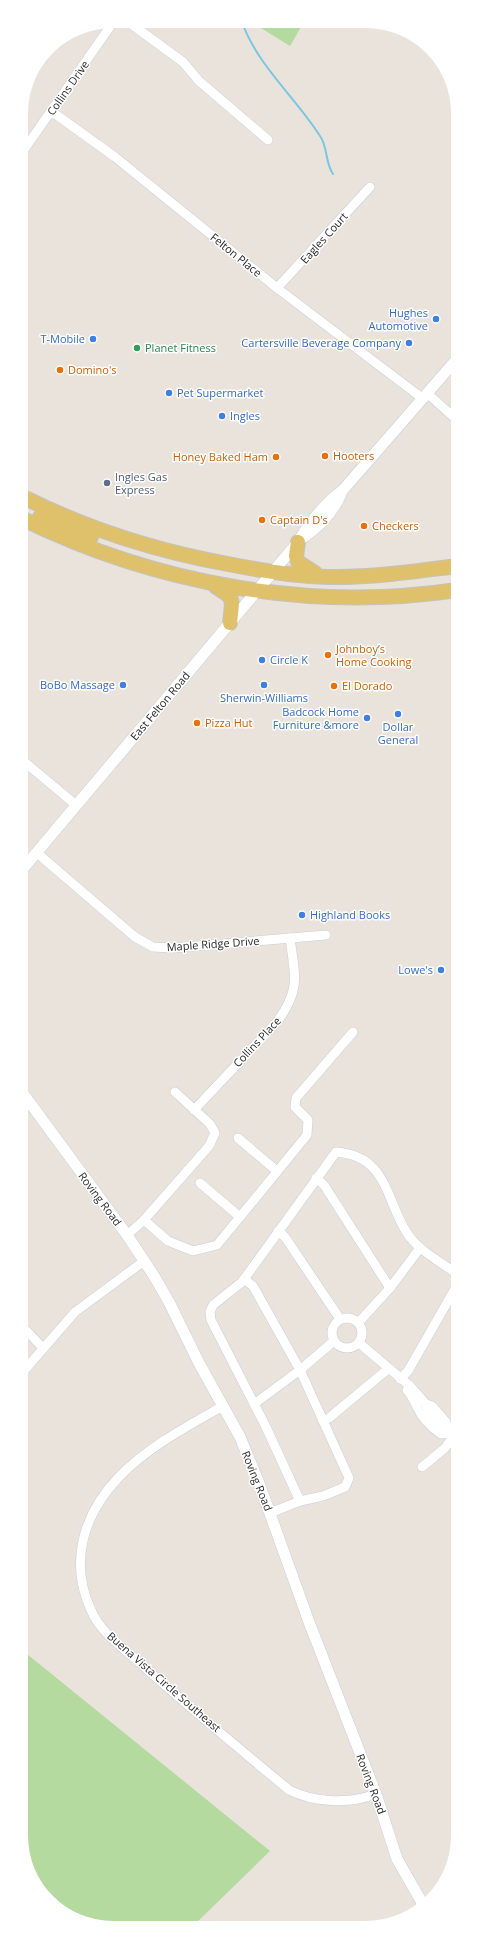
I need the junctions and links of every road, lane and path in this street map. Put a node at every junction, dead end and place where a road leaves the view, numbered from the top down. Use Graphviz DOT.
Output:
graph roads {
  1 [pos="109,28"];
  2 [pos="137,28"];
  3 [pos="52,111"];
  4 [pos="268,140"];
  5 [pos="28,144"];
  6 [pos="370,187"];
  7 [pos="278,288"];
  8 [pos="451,366"];
  9 [pos="425,396"];
  10 [pos="451,416"];
  11 [pos="28,503"];
  12 [pos="28,521"];
  13 [pos="298,542"];
  14 [pos="451,567"];
  15 [pos="321,576"];
  16 [pos="265,581"];
  17 [pos="207,582"];
  18 [pos="451,591"];
  19 [pos="230,623"];
  20 [pos="28,765"];
  21 [pos="76,805"];
  22 [pos="37,853"];
  23 [pos="28,864"];
  24 [pos="326,935"];
  25 [pos="290,938"];
  26 [pos="352,1032"];
  27 [pos="175,1092"];
  28 [pos="28,1100"];
  29 [pos="194,1110"];
  30 [pos="238,1138"];
  31 [pos="277,1171"];
  32 [pos="316,1178"];
  33 [pos="200,1183"];
  34 [pos="240,1217"];
  35 [pos="144,1220"];
  36 [pos="278,1231"];
  37 [pos="127,1235"];
  38 [pos="420,1248"];
  39 [pos="144,1261"];
  40 [pos="451,1270"];
  41 [pos="244,1279"];
  42 [pos="390,1288"];
  43 [pos="451,1297"];
  44 [pos="340,1319"];
  45 [pos="359,1322"];
  46 [pos="28,1332"];
  47 [pos="334,1341"];
  48 [pos="359,1343"];
  49 [pos="43,1348"];
  50 [pos="28,1366"];
  51 [pos="388,1369"];
  52 [pos="300,1370"];
  53 [pos="402,1381"];
  54 [pos="254,1404"];
  55 [pos="223,1406"];
  56 [pos="323,1421"];
  57 [pos="451,1432"];
  58 [pos="451,1433"];
  59 [pos="451,1436"];
  60 [pos="422,1467"];
  61 [pos="300,1501"];
  62 [pos="270,1513"];
  63 [pos="376,1794"];
  64 [pos="421,1901"];
  1 -- 3 [label="street, Collins Drive"];
  2 -- 4 [label="street"];
  3 -- 5 [label="street, Collins Drive"];
  3 -- 7 [label="street, Felton Place"];
  6 -- 7 [label="street, Eagles Court"];
  7 -- 9 [label="street, Felton Place"];
  8 -- 9 [label="street, East Felton Road"];
  9 -- 10 [label="street, Felton Place"];
  9 -- 13 [label="street, East Felton Road"];
  11 -- 16 [label="main road"];
  12 -- 17 [label="main road"];
  13 -- 15 [label="main road"];
  13 -- 16 [label="street, East Felton Road"];
  14 -- 15 [label="main road"];
  15 -- 16 [label="main road"];
  16 -- 17 [label="main road"];
  16 -- 18 [label="main road"];
  16 -- 19 [label="street, East Felton Road"];
  17 -- 19 [label="main road"];
  19 -- 21 [label="street, East Felton Road"];
  20 -- 21 [label="street"];
  21 -- 22 [label="street, East Felton Road"];
  22 -- 23 [label="street, East Felton Road"];
  22 -- 25 [label="street, Maple Ridge Drive"];
  24 -- 25 [label="street, Maple Ridge Drive"];
  25 -- 29 [label="street, Collins Place"];
  26 -- 31 [label="street"];
  27 -- 29 [label="street"];
  28 -- 37 [label="street, Roving Road"];
  29 -- 35 [label="street"];
  30 -- 31 [label="street"];
  31 -- 34 [label="street"];
  32 -- 36 [label="street"];
  32 -- 38 [label="street"];
  32 -- 42 [label="street"];
  33 -- 34 [label="street"];
  34 -- 35 [label="street"];
  35 -- 37 [label="street"];
  36 -- 41 [label="street"];
  36 -- 44 [label="street"];
  37 -- 39 [label="street, Roving Road"];
  38 -- 40 [label="street"];
  38 -- 42 [label="street"];
  39 -- 49 [label="street"];
  39 -- 55 [label="street, Roving Road"];
  41 -- 52 [label="street"];
  41 -- 54 [label="street"];
  42 -- 45 [label="street"];
  43 -- 53 [label="street"];
  44 -- 45 [label="street"];
  44 -- 47 [label="street"];
  45 -- 48 [label="street"];
  46 -- 49 [label="street"];
  47 -- 48 [label="street"];
  47 -- 52 [label="street"];
  48 -- 51 [label="street"];
  49 -- 50 [label="street"];
  51 -- 53 [label="street"];
  51 -- 56 [label="street"];
  52 -- 54 [label="street"];
  52 -- 56 [label="street"];
  53 -- 57 [label="street"];
  53 -- 58 [label="street"];
  54 -- 61 [label="street"];
  55 -- 62 [label="street, Roving Road"];
  55 -- 63 [label="street, Buena Vista Circle Southeast"];
  56 -- 61 [label="street"];
  59 -- 60 [label="street"];
  61 -- 62 [label="street"];
  62 -- 63 [label="street, Roving Road"];
  63 -- 64 [label="street, Roving Road"];
}
